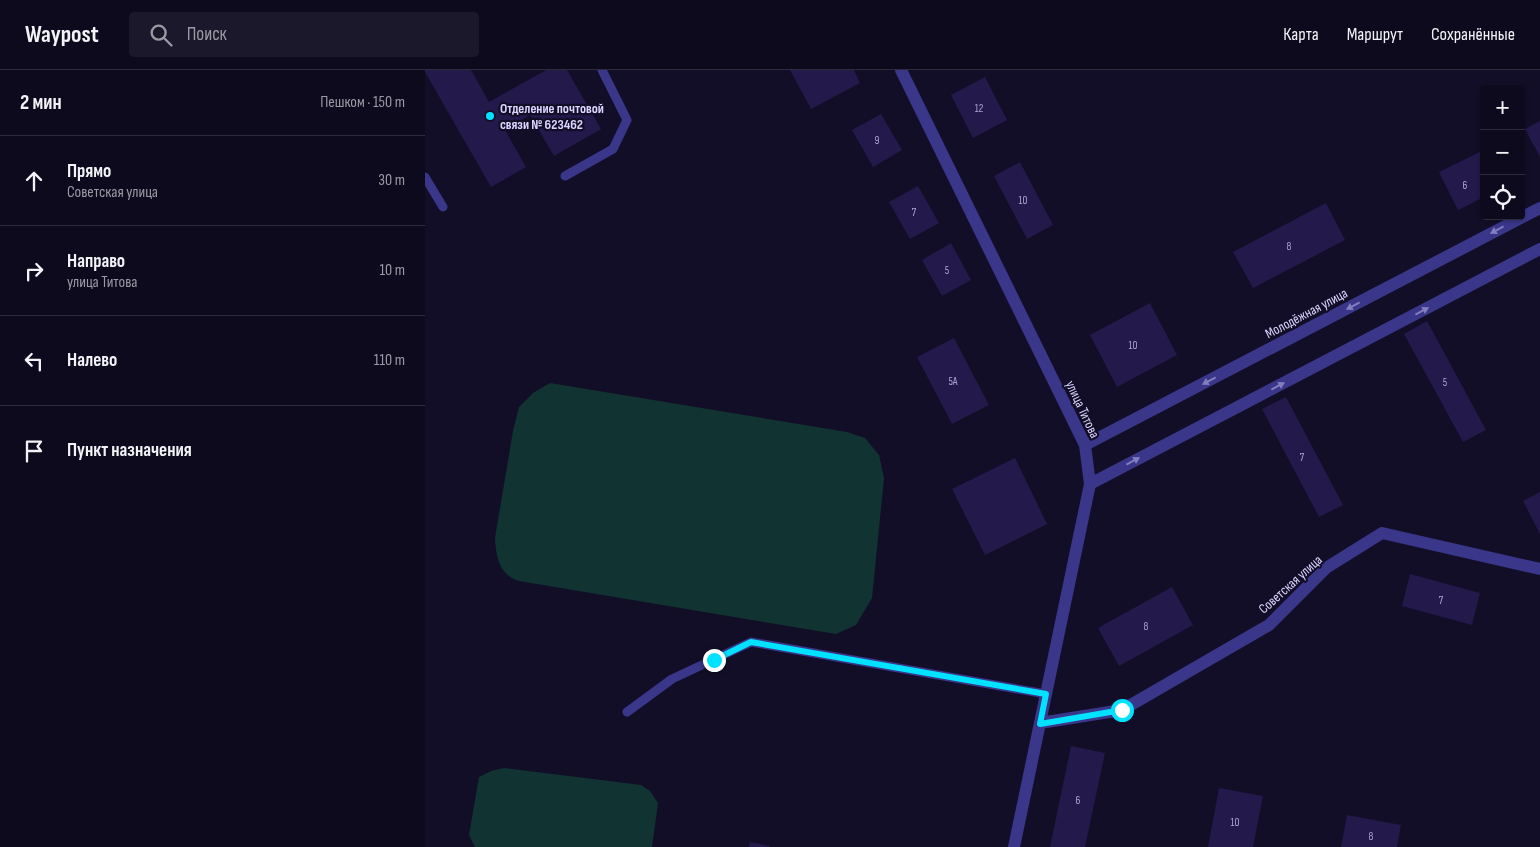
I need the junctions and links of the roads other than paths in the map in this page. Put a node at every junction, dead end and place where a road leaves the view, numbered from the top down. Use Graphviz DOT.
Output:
graph roads {
  1 [pos="603,70"];
  2 [pos="901,70"];
  3 [pos="565,176"];
  4 [pos="425,177"];
  5 [pos="443,207"];
  6 [pos="1540,208"];
  7 [pos="1540,249"];
  8 [pos="1085,445"];
  9 [pos="1090,484"];
  10 [pos="1540,569"];
  11 [pos="1046,694"];
  12 [pos="627,712"];
  13 [pos="1040,724"];
  14 [pos="1014,847"];
  1 -- 3 [label="lane"];
  2 -- 8 [label="street, улица Титова"];
  4 -- 5 [label="lane"];
  6 -- 8 [label="street, Молодёжная улица, one-way"];
  9 -- 7 [label="street, one-way"];
  8 -- 9 [label="street, улица Титова"];
  9 -- 11 [label="street, улица Титова"];
  10 -- 13 [label="street, Советская улица"];
  11 -- 12 [label="lane"];
  11 -- 13 [label="street, улица Титова"];
  13 -- 14 [label="street, улица Титова"];
}
